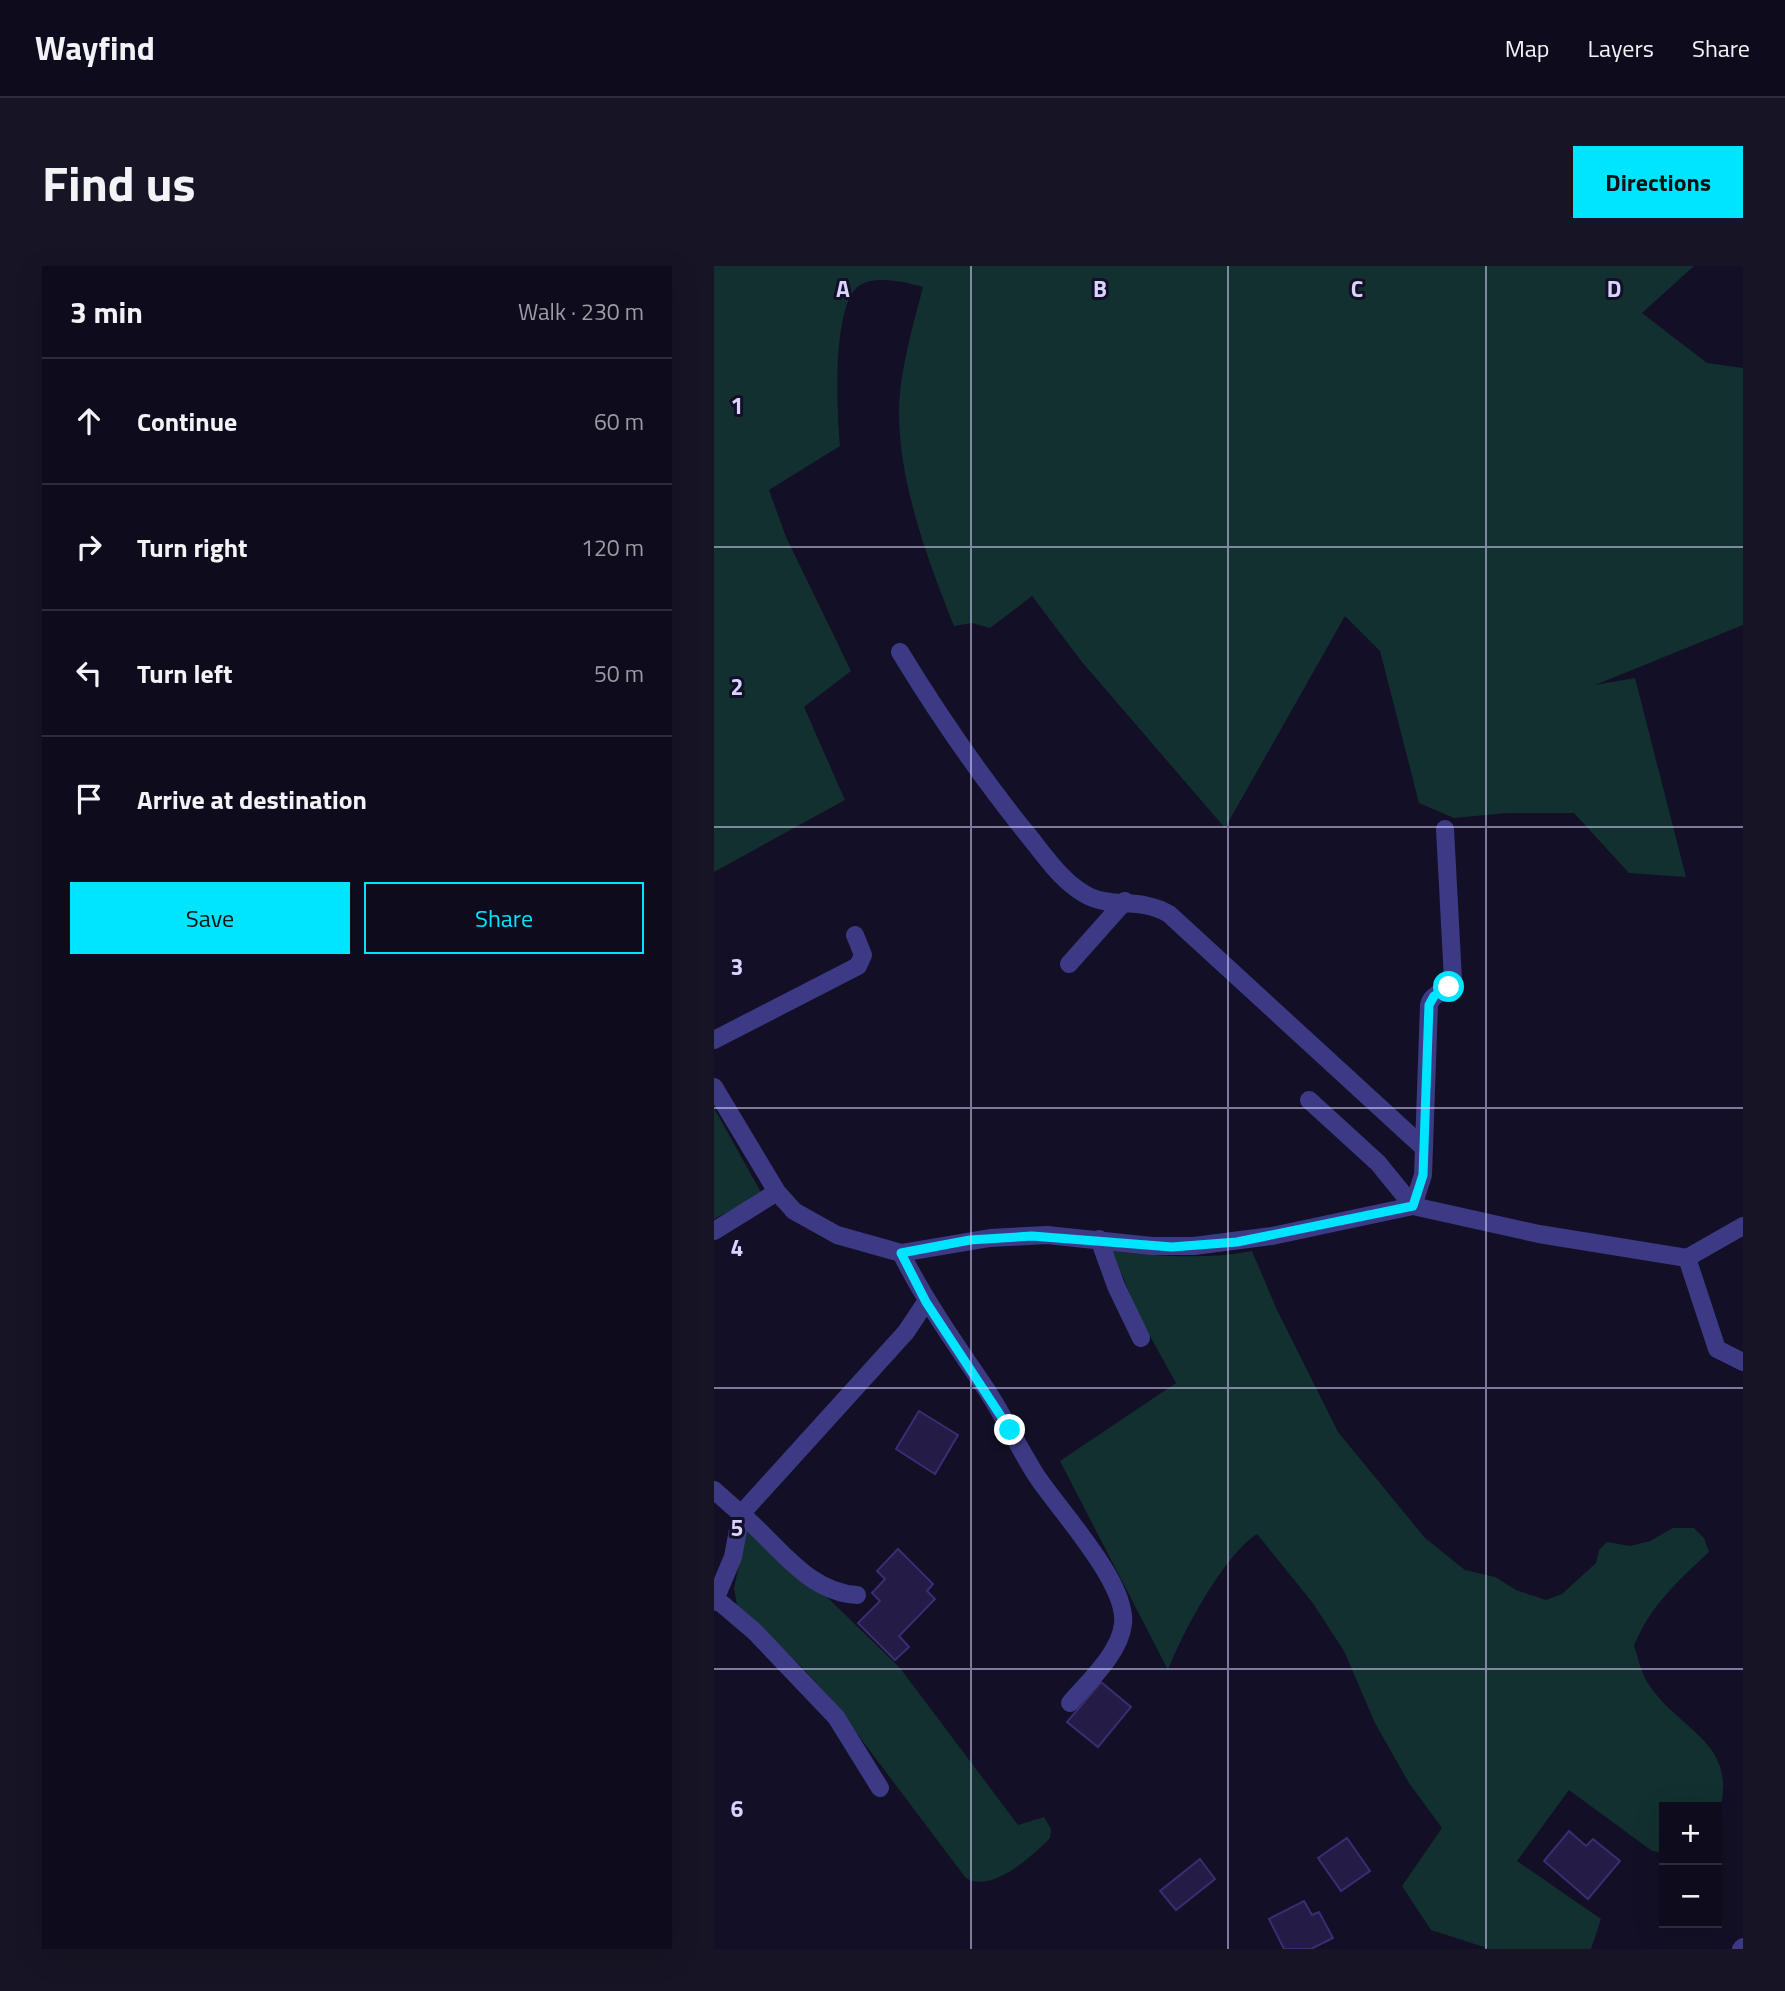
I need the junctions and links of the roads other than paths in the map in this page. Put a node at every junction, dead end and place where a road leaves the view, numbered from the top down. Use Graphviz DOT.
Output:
graph roads {
  1 [pos="900,652"];
  2 [pos="1445,829"];
  3 [pos="1125,901"];
  4 [pos="855,935"];
  5 [pos="1069,964"];
  6 [pos="714,1040"];
  7 [pos="714,1087"];
  8 [pos="1309,1100"];
  9 [pos="1424,1148"];
  10 [pos="777,1192"];
  11 [pos="1413,1206"];
  12 [pos="1743,1226"];
  13 [pos="714,1231"];
  14 [pos="1099,1239"];
  15 [pos="901,1253"];
  16 [pos="1687,1258"];
  17 [pos="926,1302"];
  18 [pos="1141,1338"];
  19 [pos="1743,1362"];
  20 [pos="714,1490"];
  21 [pos="741,1514"];
  22 [pos="857,1595"];
  23 [pos="715,1601"];
  24 [pos="1070,1703"];
  25 [pos="880,1788"];
  1 -- 3 [label="street"];
  2 -- 9 [label="street"];
  3 -- 5 [label="street"];
  3 -- 9 [label="street"];
  4 -- 6 [label="street"];
  7 -- 10 [label="street"];
  8 -- 11 [label="street"];
  9 -- 11 [label="street"];
  10 -- 13 [label="street"];
  10 -- 15 [label="street"];
  11 -- 14 [label="street"];
  11 -- 16 [label="street"];
  12 -- 16 [label="street"];
  14 -- 15 [label="street"];
  14 -- 18 [label="street"];
  15 -- 17 [label="street"];
  16 -- 19 [label="street"];
  17 -- 21 [label="street"];
  17 -- 24 [label="street"];
  20 -- 21 [label="street"];
  21 -- 22 [label="street"];
  21 -- 23 [label="street"];
  23 -- 25 [label="street"];
}
